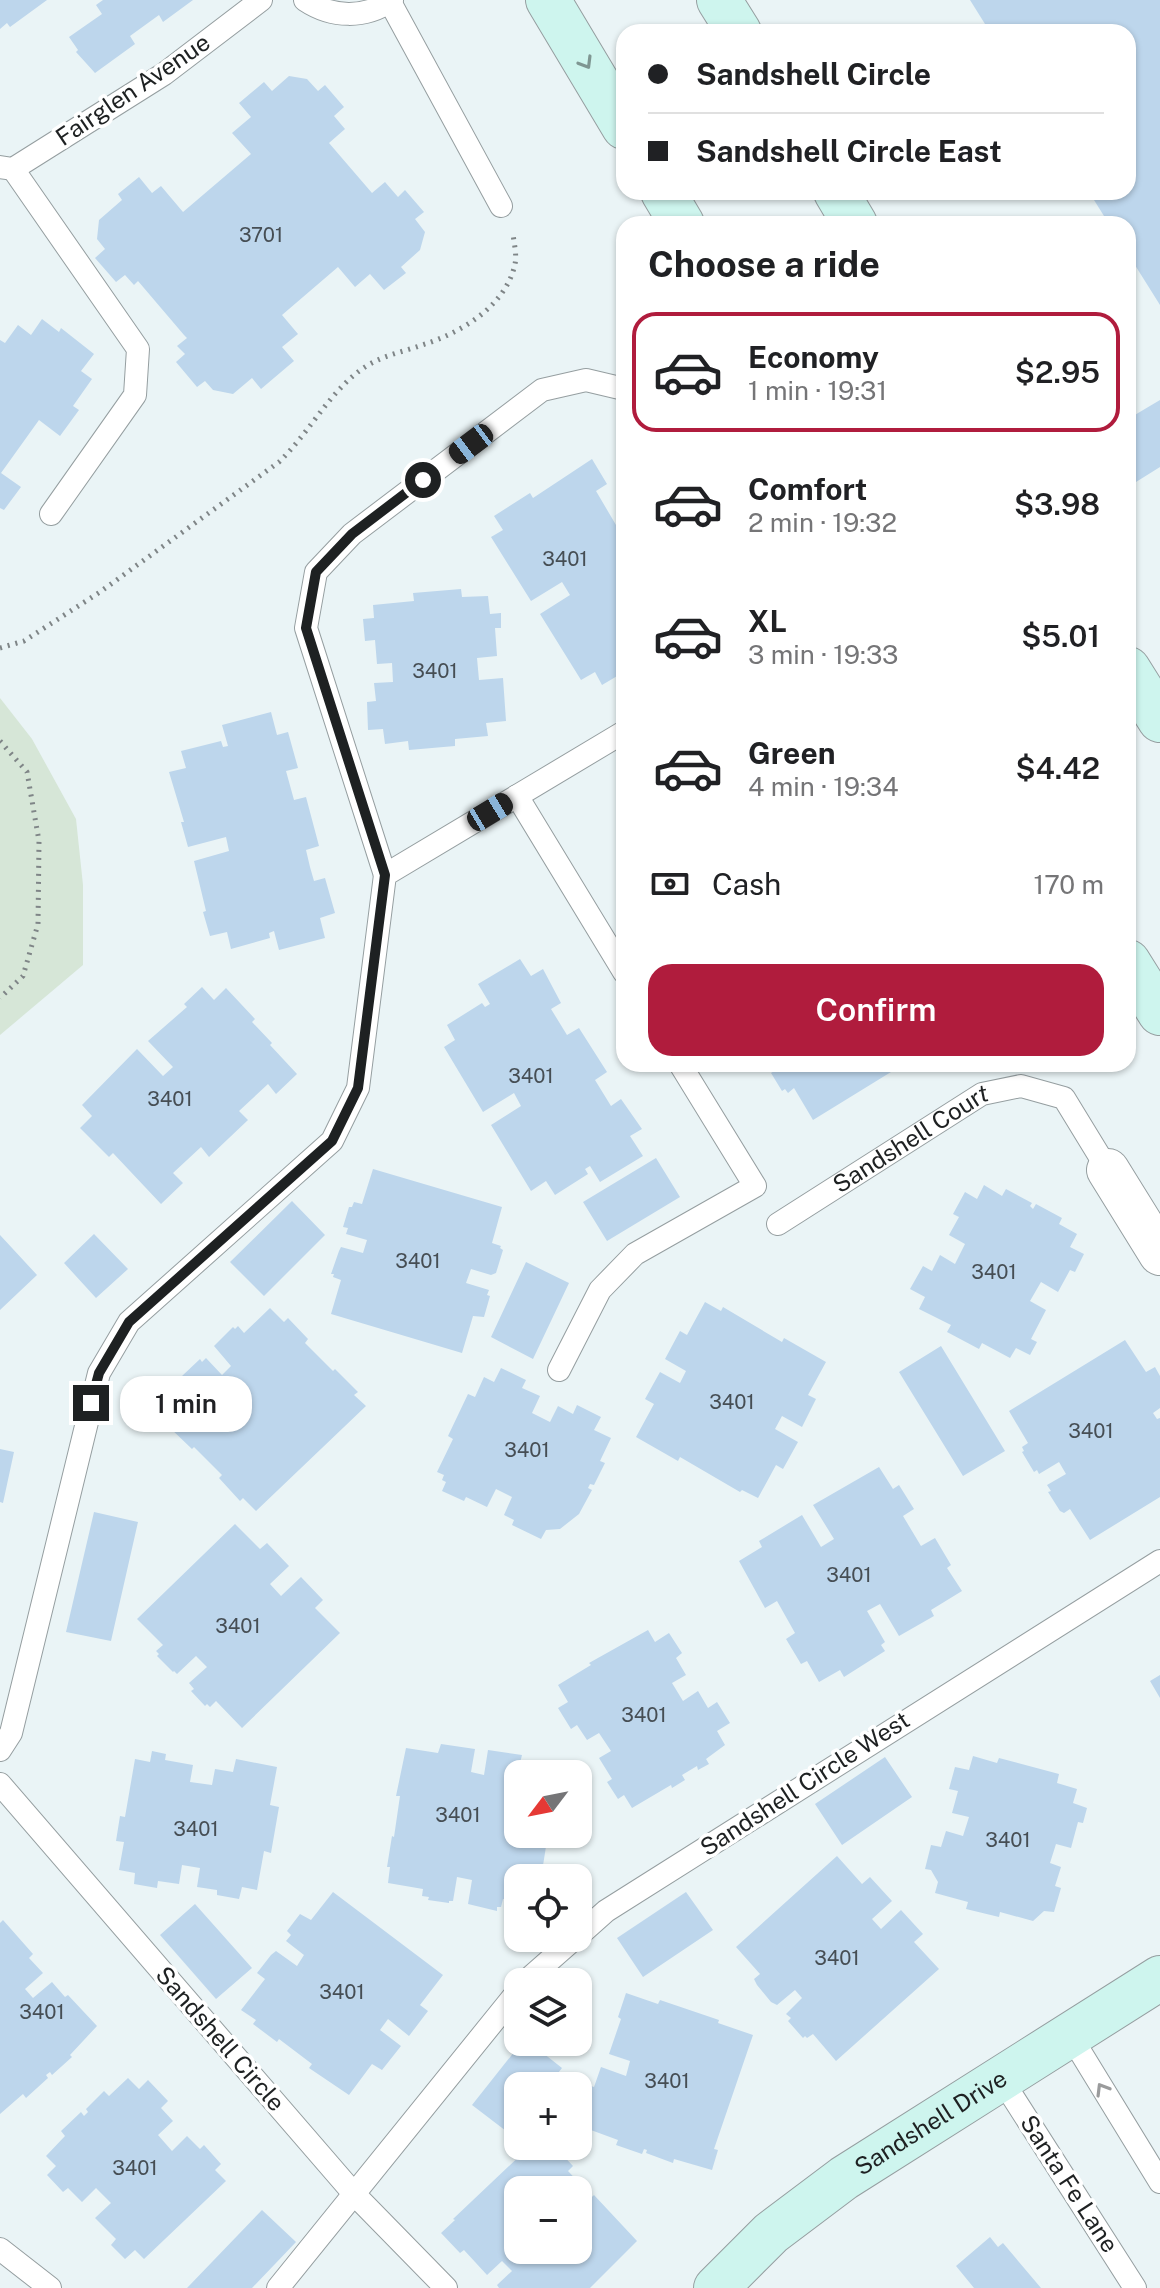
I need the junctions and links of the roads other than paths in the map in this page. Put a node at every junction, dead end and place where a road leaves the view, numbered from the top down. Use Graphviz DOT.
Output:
graph roads {
  1 [pos="261,0"];
  2 [pos="305,0"];
  3 [pos="548,0"];
  4 [pos="719,0"];
  5 [pos="391,1"];
  6 [pos="734,24"];
  7 [pos="616,114"];
  8 [pos="6,168"];
  9 [pos="501,206"];
  10 [pos="616,387"];
  11 [pos="51,514"];
  12 [pos="1136,682"];
  13 [pos="1160,720"];
  14 [pos="616,737"];
  15 [pos="517,796"];
  16 [pos="385,875"];
  17 [pos="616,959"];
  18 [pos="1136,975"];
  19 [pos="1160,1013"];
  20 [pos="685,1072"];
  21 [pos="1108,1170"];
  22 [pos="1146,1201"];
  23 [pos="778,1224"];
  24 [pos="1160,1254"];
  25 [pos="559,1370"];
  26 [pos="1160,1561"];
  27 [pos="0,1750"];
  28 [pos="0,1784"];
  29 [pos="592,1923"];
  30 [pos="559,1952"];
  31 [pos="541,1968"];
  32 [pos="1160,1978"];
  33 [pos="504,2009"];
  34 [pos="1070,2035"];
  35 [pos="1002,2080"];
  36 [pos="1160,2182"];
  37 [pos="355,2195"];
  38 [pos="0,2249"];
  39 [pos="50,2288"];
  40 [pos="278,2288"];
  41 [pos="446,2288"];
  42 [pos="716,2288"];
  43 [pos="1135,2288"];
  1 -- 8 [label="lane, Fairglen Avenue"];
  2 -- 5 [label="lane"];
  3 -- 7 [label="street, one-way"];
  4 -- 6 [label="street"];
  5 -- 9 [label="lane"];
  8 -- 11 [label="lane"];
  10 -- 16 [label="lane"];
  12 -- 13 [label="street"];
  14 -- 15 [label="lane"];
  15 -- 16 [label="lane"];
  15 -- 17 [label="lane"];
  16 -- 27 [label="lane"];
  18 -- 19 [label="street"];
  20 -- 25 [label="lane"];
  21 -- 22 [label="street, Sandshell Court"];
  21 -- 23 [label="lane, Sandshell Court"];
  22 -- 24 [label="street, Sandshell Court"];
  26 -- 29 [label="lane, Sandshell Circle West"];
  28 -- 37 [label="lane, Sandshell Circle"];
  30 -- 31 [label="lane, Sandshell Circle West"];
  32 -- 34 [label="street, Sandshell Drive"];
  33 -- 37 [label="lane"];
  34 -- 35 [label="street, Sandshell Drive"];
  36 -- 34 [label="lane, one-way"];
  35 -- 42 [label="street, Sandshell Drive"];
  35 -- 43 [label="lane, Santa Fe Lane"];
  37 -- 40 [label="lane"];
  37 -- 41 [label="lane, Sandshell Circle"];
  38 -- 39 [label="lane"];
}
